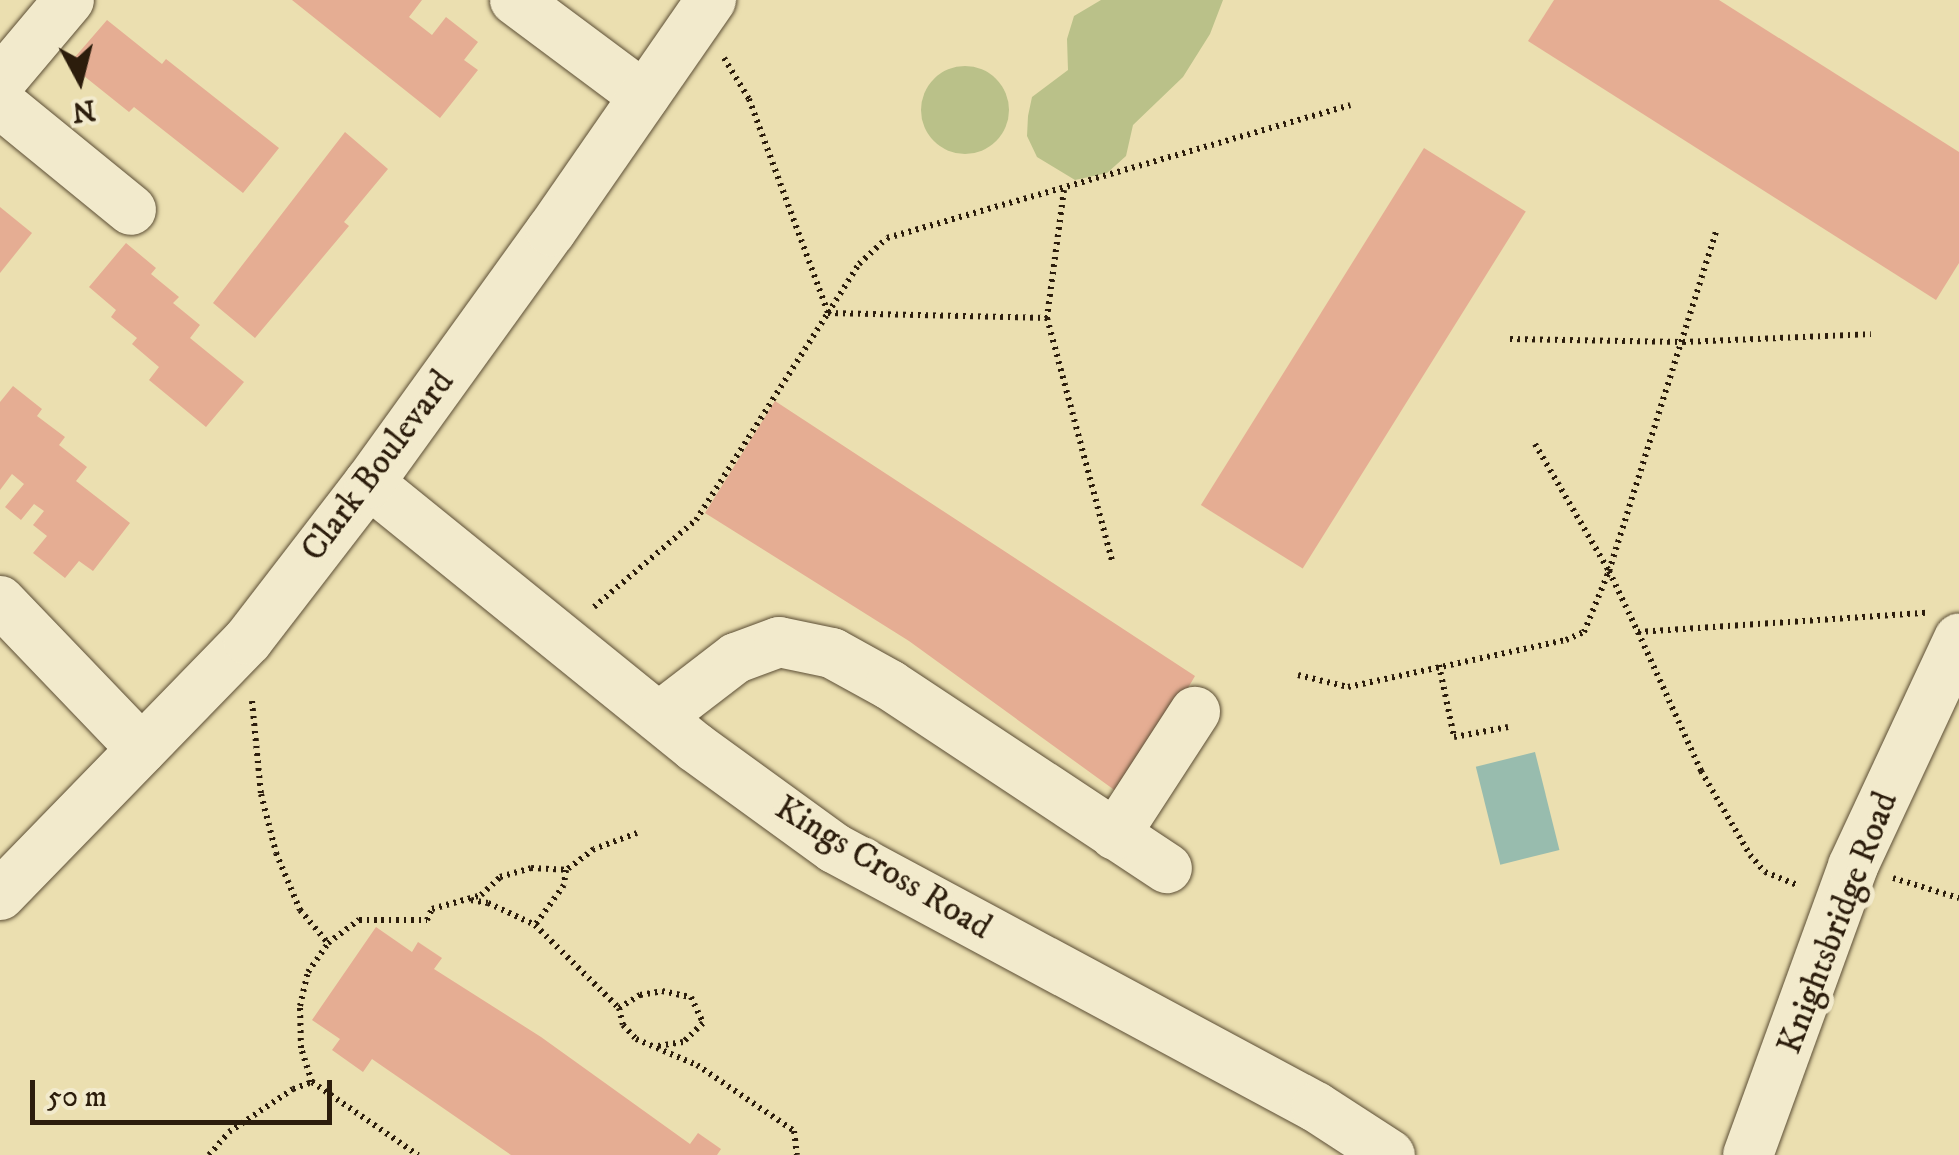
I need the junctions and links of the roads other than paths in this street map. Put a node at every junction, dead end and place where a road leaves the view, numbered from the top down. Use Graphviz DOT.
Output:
graph roads {
  1 [pos="69,0"];
  2 [pos="514,0"];
  3 [pos="704,9"];
  4 [pos="0,82"];
  5 [pos="644,96"];
  6 [pos="0,103"];
  7 [pos="131,210"];
  8 [pos="369,483"];
  9 [pos="0,601"];
  10 [pos="1950,625"];
  11 [pos="1195,712"];
  12 [pos="659,717"];
  13 [pos="142,749"];
  14 [pos="1116,835"];
  15 [pos="1166,868"];
  16 [pos="0,895"];
  17 [pos="1390,1155"];
  18 [pos="1748,1155"];
  1 -- 4 [label="street"];
  2 -- 5 [label="street"];
  3 -- 5 [label="street, Clark Boulevard"];
  5 -- 8 [label="street, Clark Boulevard"];
  6 -- 7 [label="street"];
  8 -- 12 [label="street, Kings Cross Road"];
  8 -- 13 [label="street, Clark Boulevard"];
  9 -- 13 [label="street"];
  10 -- 18 [label="street, Knightsbridge Road"];
  11 -- 14 [label="street"];
  12 -- 14 [label="street"];
  12 -- 17 [label="street, Kings Cross Road"];
  13 -- 16 [label="street, Clark Boulevard"];
  14 -- 15 [label="street"];
}
